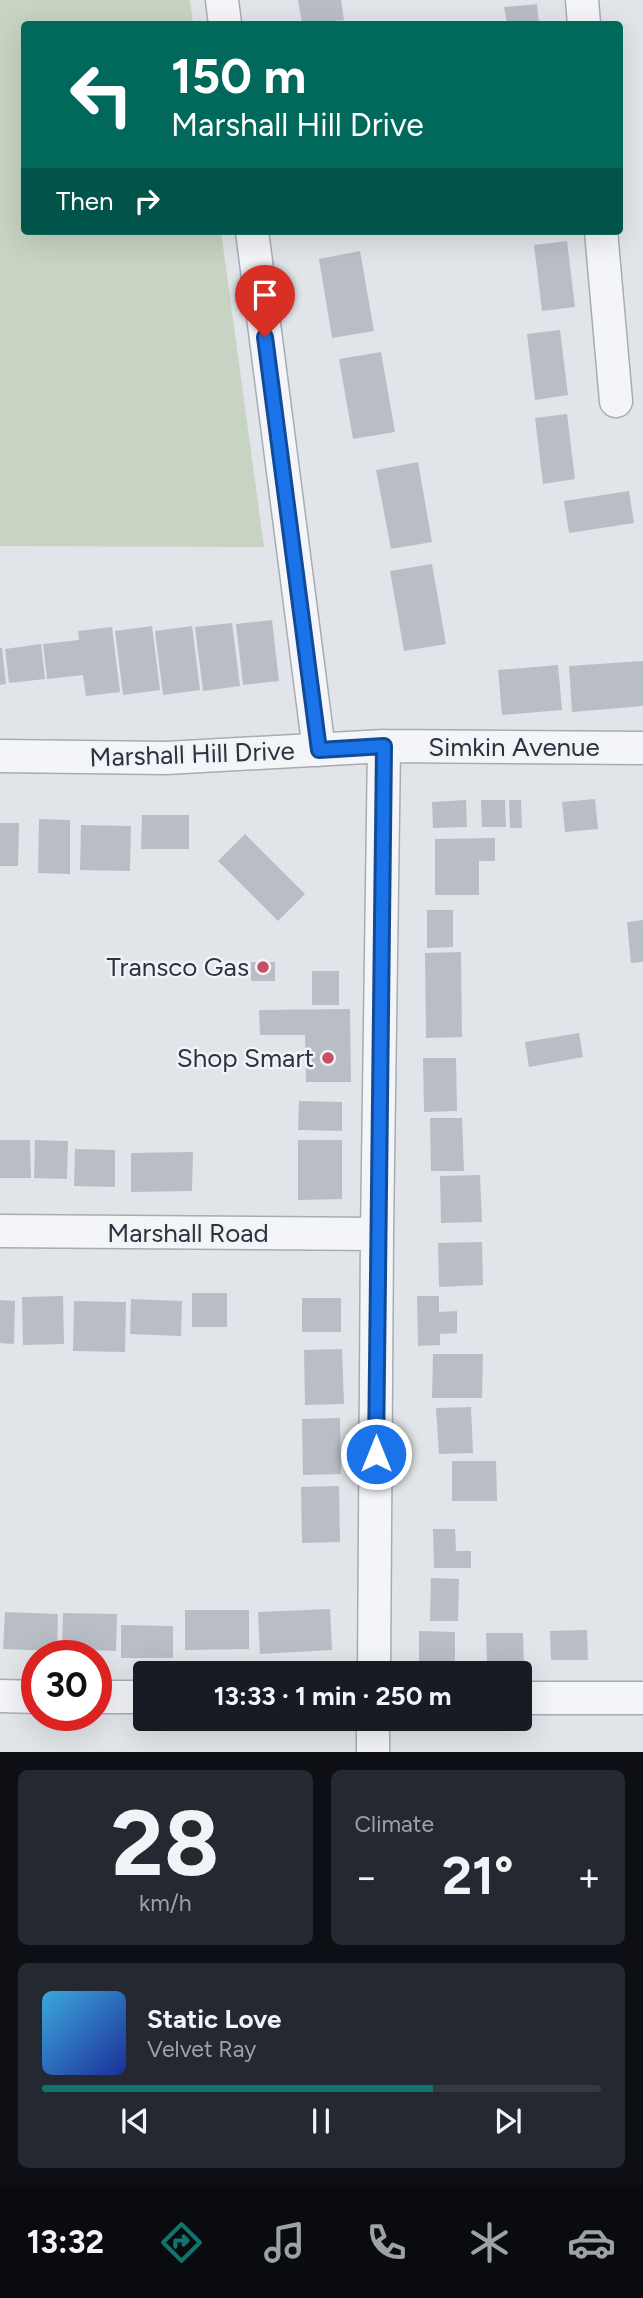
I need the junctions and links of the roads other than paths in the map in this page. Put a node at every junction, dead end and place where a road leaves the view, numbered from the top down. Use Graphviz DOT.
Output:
graph roads {
  1 [pos="222,0"];
  2 [pos="582,0"];
  3 [pos="225,21"];
  4 [pos="584,21"];
  5 [pos="253,235"];
  6 [pos="601,235"];
  7 [pos="616,401"];
  8 [pos="384,746"];
  9 [pos="643,748"];
  10 [pos="319,750"];
  11 [pos="0,756"];
  12 [pos="0,1231"];
  13 [pos="377,1234"];
  14 [pos="374,1661"];
  15 [pos="0,1696"];
  16 [pos="21,1697"];
  17 [pos="112,1697"];
  18 [pos="133,1697"];
  19 [pos="532,1698"];
  20 [pos="643,1698"];
  21 [pos="373,1731"];
  22 [pos="373,1752"];
  1 -- 3 [label="street"];
  2 -- 4 [label="street"];
  5 -- 10 [label="street"];
  6 -- 7 [label="street"];
  8 -- 9 [label="street, Simkin Avenue"];
  8 -- 10 [label="street, Marshall Hill Drive"];
  8 -- 13 [label="street"];
  10 -- 11 [label="street, Marshall Hill Drive"];
  12 -- 13 [label="street, Marshall Road"];
  13 -- 14 [label="street"];
  15 -- 16 [label="street"];
  17 -- 18 [label="street"];
  19 -- 20 [label="street"];
  21 -- 22 [label="street"];
}
